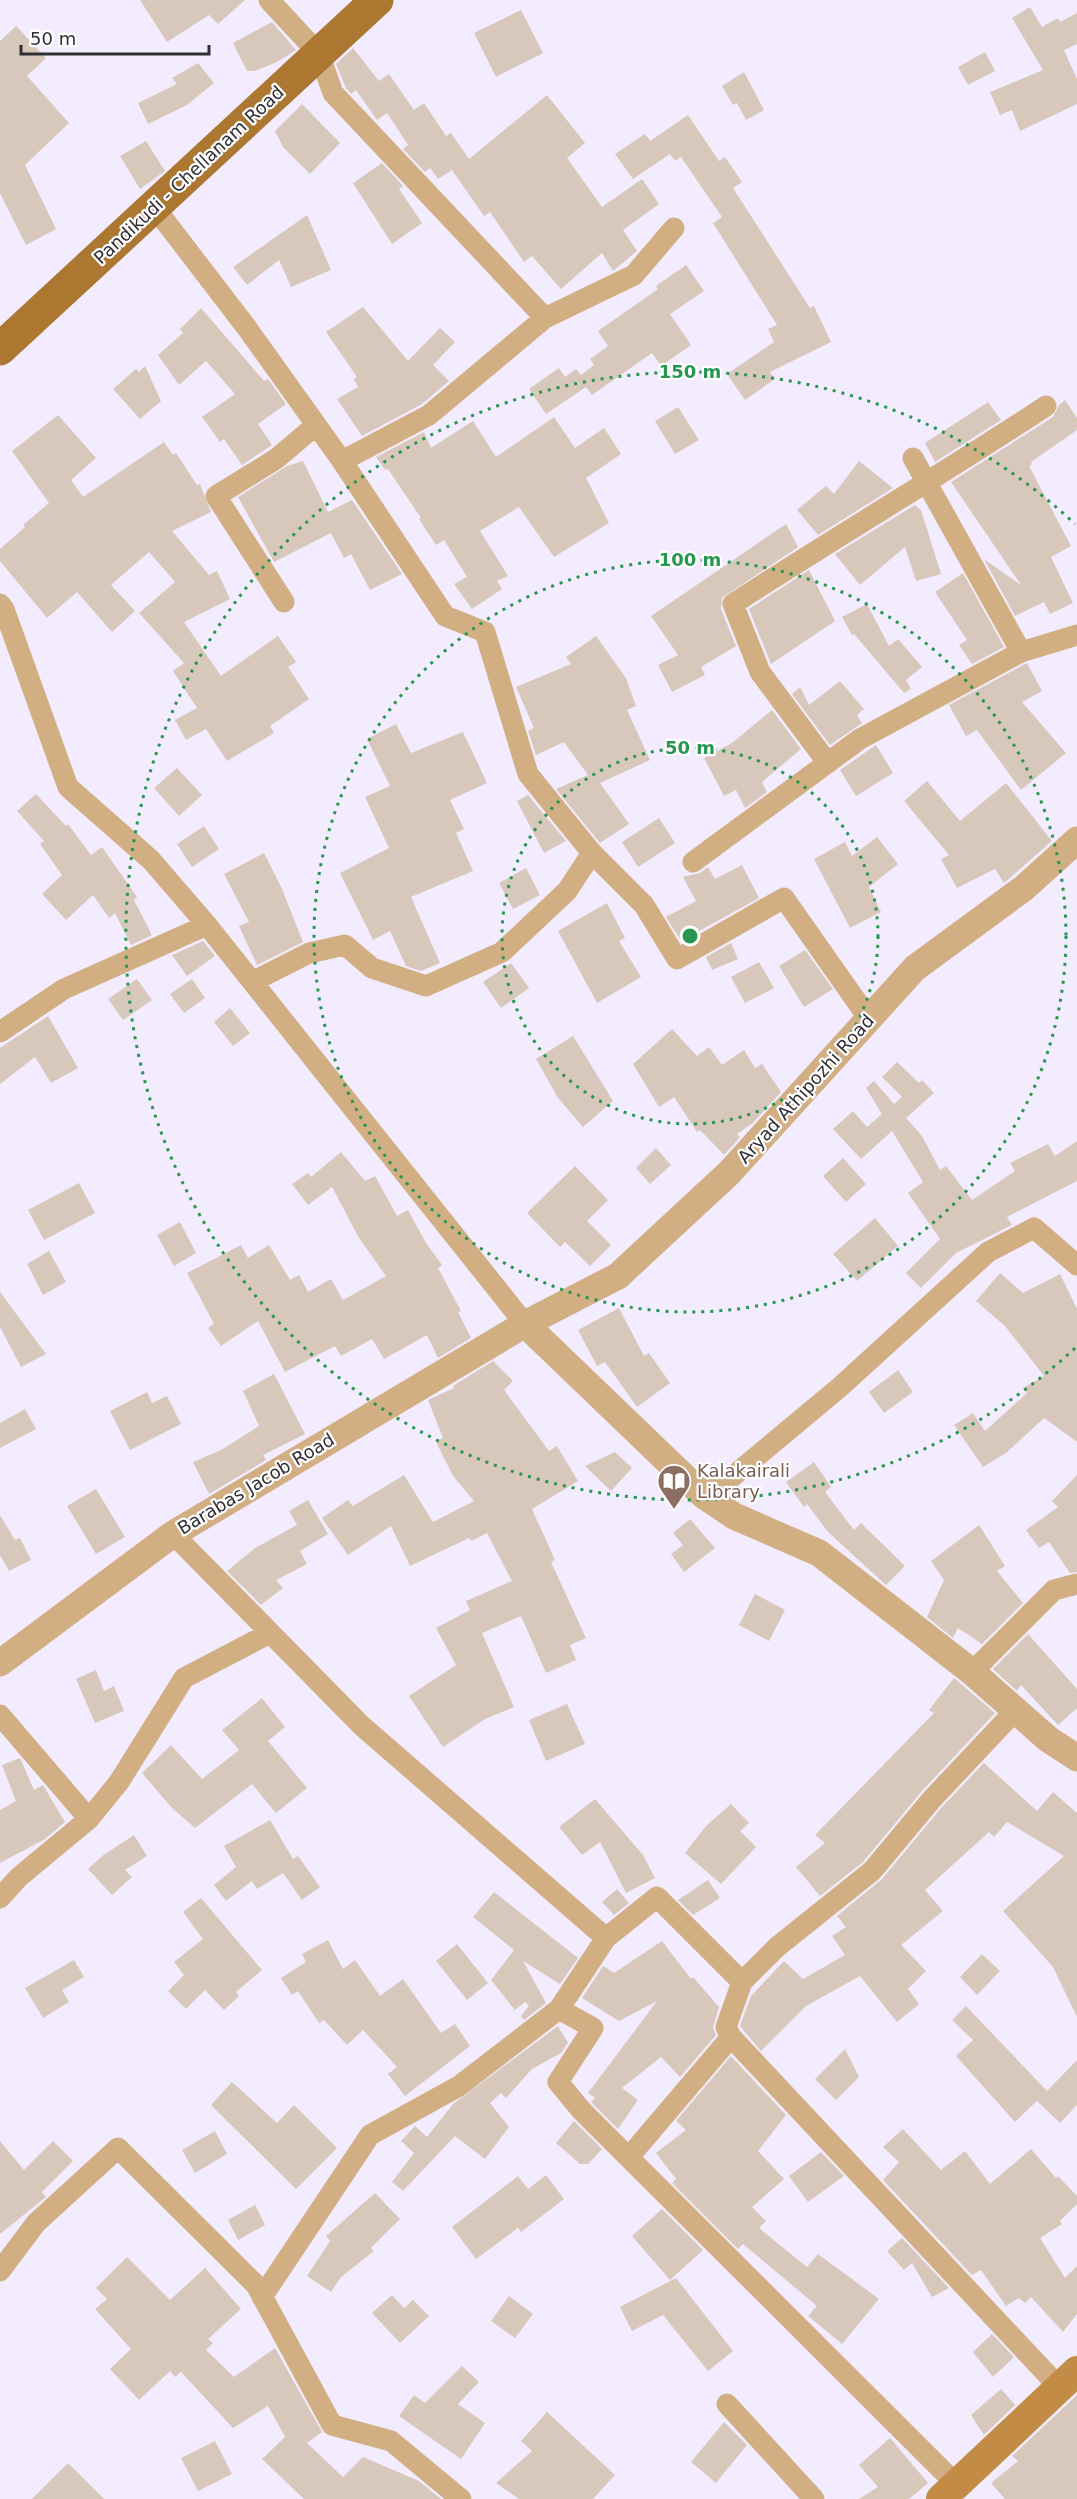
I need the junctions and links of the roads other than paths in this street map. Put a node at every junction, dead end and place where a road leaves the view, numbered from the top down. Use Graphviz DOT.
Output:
graph roads {
  1 [pos="269,0"];
  2 [pos="377,0"];
  3 [pos="319,54"];
  4 [pos="155,208"];
  5 [pos="674,228"];
  6 [pos="545,318"];
  7 [pos="0,349"];
  8 [pos="1046,406"];
  9 [pos="315,426"];
  10 [pos="914,458"];
  11 [pos="342,461"];
  12 [pos="928,484"];
  13 [pos="284,602"];
  14 [pos="0,604"];
  15 [pos="1077,635"];
  16 [pos="1021,652"];
  17 [pos="827,762"];
  18 [pos="1077,840"];
  19 [pos="592,852"];
  20 [pos="693,862"];
  21 [pos="207,925"];
  22 [pos="254,981"];
  23 [pos="869,1019"];
  24 [pos="0,1032"];
  25 [pos="1077,1264"];
  26 [pos="525,1323"];
  27 [pos="703,1495"];
  28 [pos="173,1534"];
  29 [pos="1077,1584"];
  30 [pos="270,1633"];
  31 [pos="0,1663"];
  32 [pos="972,1672"];
  33 [pos="1015,1711"];
  34 [pos="0,1715"];
  35 [pos="1077,1758"];
  36 [pos="89,1819"];
  37 [pos="0,1898"];
  38 [pos="606,1938"];
  39 [pos="742,1982"];
  40 [pos="559,2009"];
  41 [pos="731,2037"];
  42 [pos="629,2157"];
  43 [pos="0,2271"];
  44 [pos="262,2297"];
  45 [pos="1068,2379"];
  46 [pos="727,2404"];
  47 [pos="949,2492"];
  48 [pos="461,2499"];
  49 [pos="814,2499"];
  1 -- 3 [label="street"];
  2 -- 3 [label="main road, Pandikudi - Chellanam Road"];
  3 -- 4 [label="main road, Pandikudi - Chellanam Road"];
  3 -- 6 [label="street"];
  4 -- 7 [label="main road, Pandikudi - Chellanam Road"];
  4 -- 9 [label="street"];
  5 -- 6 [label="street"];
  6 -- 11 [label="street"];
  8 -- 12 [label="street"];
  9 -- 11 [label="street"];
  9 -- 13 [label="street"];
  10 -- 12 [label="street"];
  11 -- 19 [label="street"];
  12 -- 16 [label="street"];
  12 -- 17 [label="street"];
  14 -- 21 [label="street"];
  15 -- 16 [label="street"];
  16 -- 17 [label="street"];
  17 -- 20 [label="street"];
  18 -- 23 [label="street, Aryad Athipozhi Road"];
  19 -- 22 [label="street"];
  19 -- 23 [label="street"];
  21 -- 22 [label="street"];
  21 -- 24 [label="street"];
  22 -- 26 [label="street"];
  23 -- 26 [label="street, Aryad Athipozhi Road"];
  25 -- 27 [label="street"];
  26 -- 27 [label="street"];
  26 -- 28 [label="street, Barabas Jacob Road"];
  27 -- 32 [label="street"];
  28 -- 30 [label="street"];
  28 -- 31 [label="street, Barabas Jacob Road"];
  29 -- 32 [label="street"];
  30 -- 36 [label="street"];
  30 -- 38 [label="street"];
  32 -- 33 [label="street"];
  33 -- 35 [label="street"];
  33 -- 39 [label="street"];
  34 -- 36 [label="street"];
  36 -- 37 [label="street"];
  38 -- 39 [label="street"];
  38 -- 40 [label="street"];
  39 -- 41 [label="street"];
  40 -- 42 [label="street"];
  40 -- 44 [label="street"];
  41 -- 42 [label="street"];
  41 -- 45 [label="street"];
  42 -- 47 [label="street"];
  43 -- 44 [label="street"];
  44 -- 48 [label="street"];
  45 -- 47 [label="main road"];
  46 -- 49 [label="street"];
}
